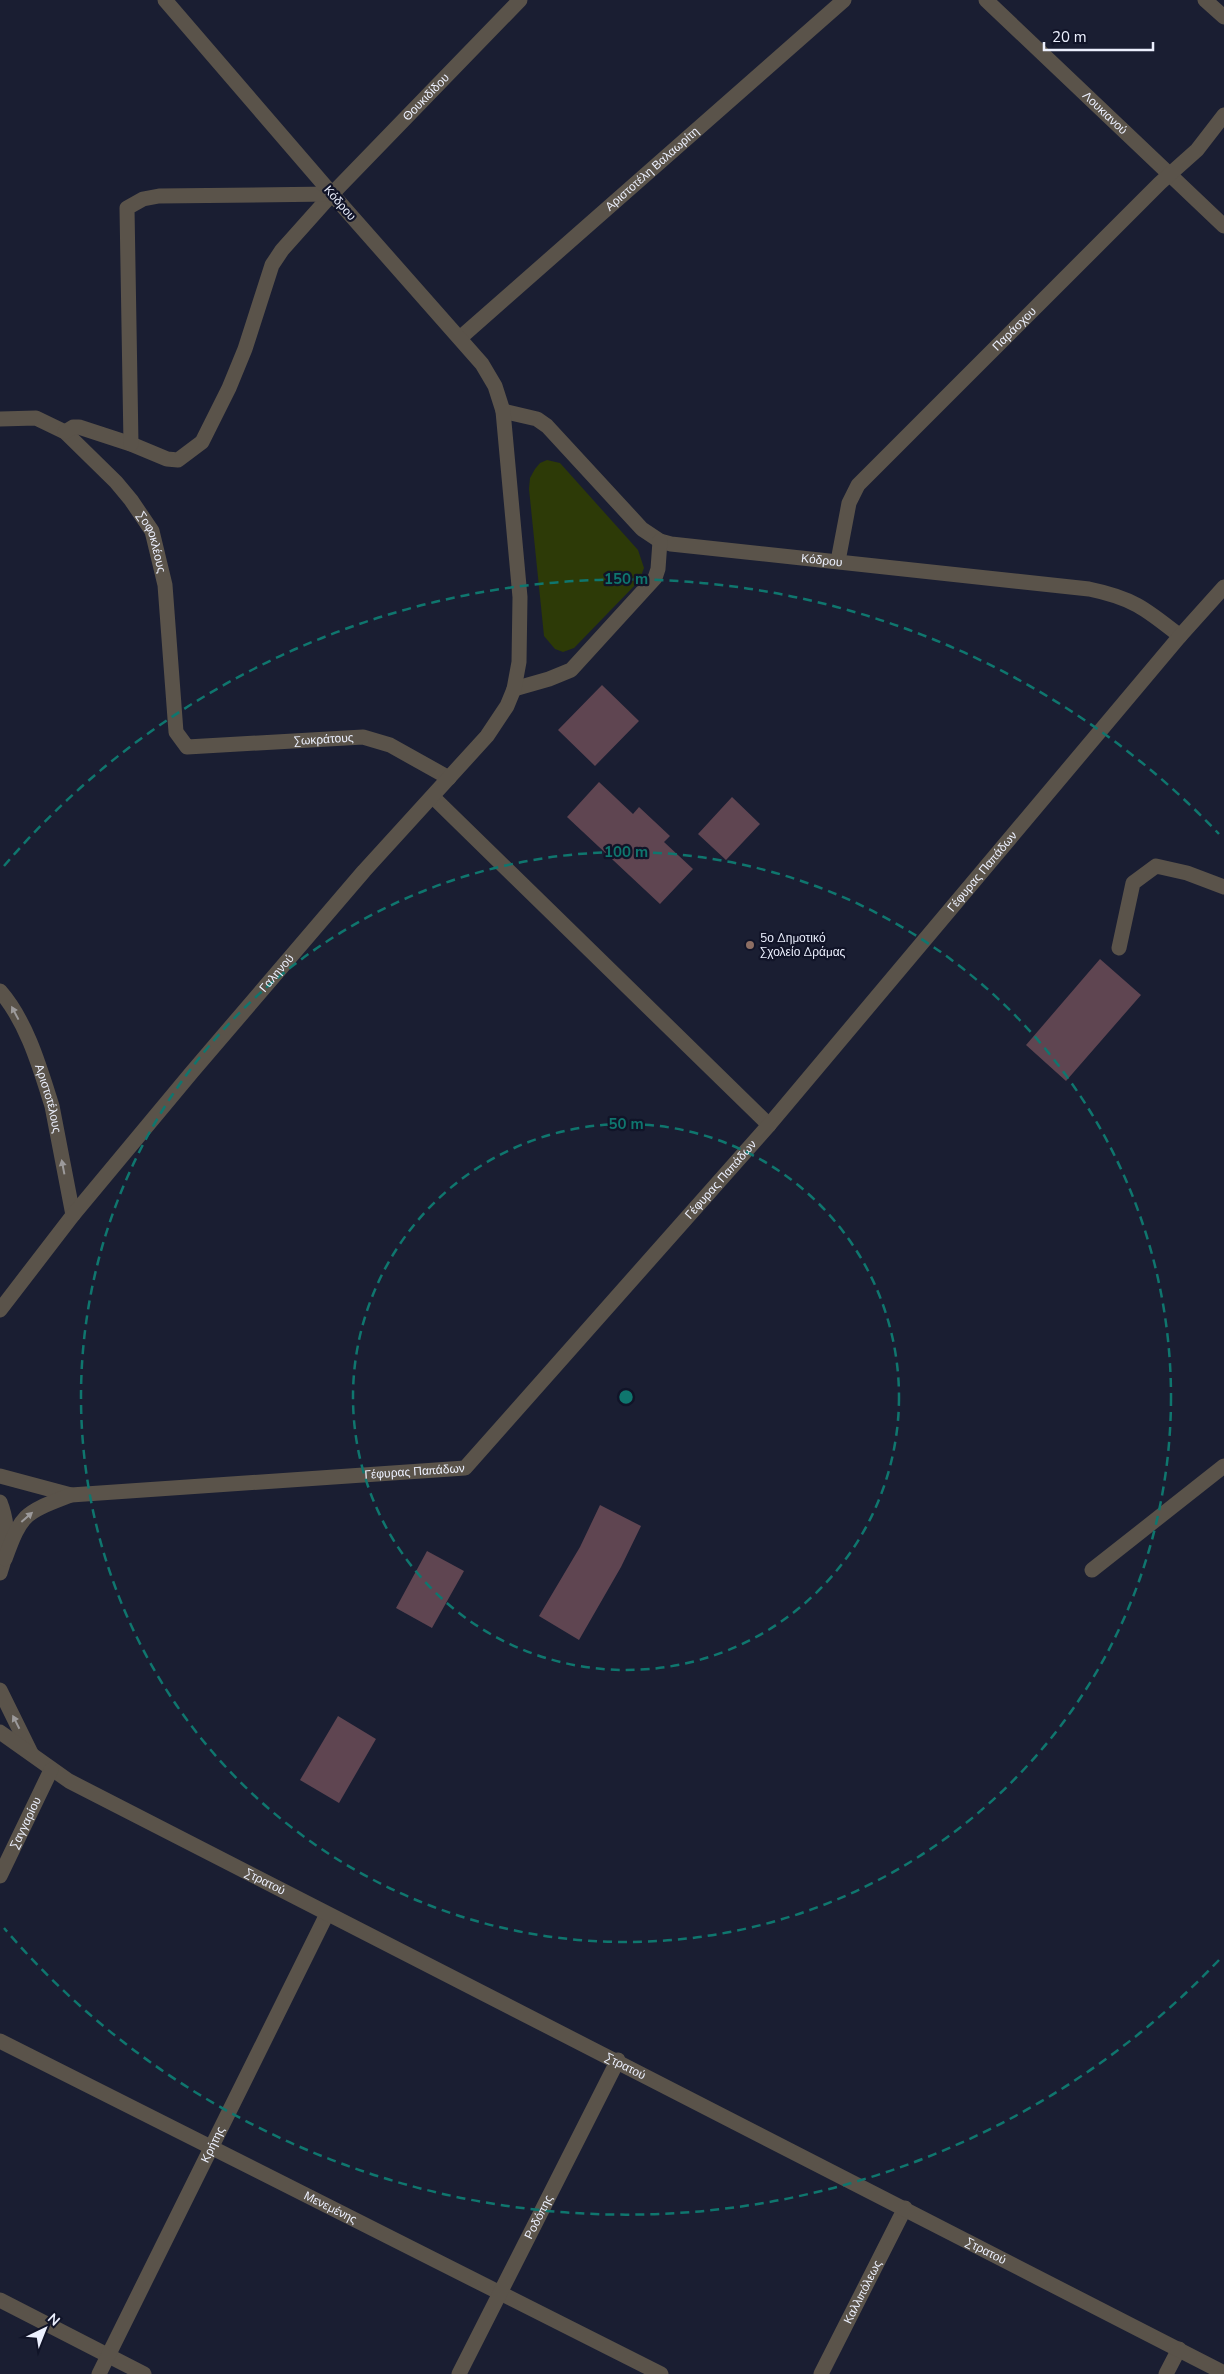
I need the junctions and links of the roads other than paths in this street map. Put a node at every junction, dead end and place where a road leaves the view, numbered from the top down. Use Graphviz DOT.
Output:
graph roads {
  1 [pos="165,0"];
  2 [pos="520,0"];
  3 [pos="844,0"];
  4 [pos="986,0"];
  5 [pos="1205,0"];
  6 [pos="1224,18"];
  7 [pos="1224,114"];
  8 [pos="1169,174"];
  9 [pos="332,194"];
  10 [pos="1224,226"];
  11 [pos="460,338"];
  12 [pos="503,411"];
  13 [pos="0,419"];
  14 [pos="65,432"];
  15 [pos="131,444"];
  16 [pos="660,541"];
  17 [pos="838,561"];
  18 [pos="1224,587"];
  19 [pos="521,624"];
  20 [pos="1180,636"];
  21 [pos="514,689"];
  22 [pos="187,748"];
  23 [pos="449,778"];
  24 [pos="433,797"];
  25 [pos="1224,887"];
  26 [pos="1119,948"];
  27 [pos="0,991"];
  28 [pos="769,1125"];
  29 [pos="73,1215"];
  30 [pos="0,1310"];
  31 [pos="1224,1466"];
  32 [pos="0,1476"];
  33 [pos="72,1495"];
  34 [pos="0,1502"];
  35 [pos="2,1566"];
  36 [pos="1092,1570"];
  37 [pos="0,1690"];
  38 [pos="0,1732"];
  39 [pos="31,1754"];
  40 [pos="51,1770"];
  41 [pos="0,1876"];
  42 [pos="327,1914"];
  43 [pos="0,2041"];
  44 [pos="618,2060"];
  45 [pos="211,2148"];
  46 [pos="905,2208"];
  47 [pos="500,2293"];
  48 [pos="0,2300"];
  49 [pos="1179,2349"];
  50 [pos="108,2356"];
  51 [pos="1224,2373"];
  52 [pos="98,2374"];
  53 [pos="144,2374"];
  54 [pos="459,2374"];
  55 [pos="661,2374"];
  56 [pos="821,2374"];
  57 [pos="1166,2374"];
  1 -- 9 [label="street, Κόδρου"];
  2 -- 9 [label="street, Θουκιδίδου"];
  3 -- 11 [label="street, Αριστοτέλη Βαλαωρίτη"];
  4 -- 8 [label="street, Λουκιανού"];
  5 -- 6 [label="street"];
  7 -- 8 [label="street, Παράσχου"];
  8 -- 10 [label="street, Λουκιανού"];
  8 -- 17 [label="street, Παράσχου"];
  9 -- 11 [label="street, Κόδρου"];
  9 -- 15 [label="street, Θουκιδίδου"];
  9 -- 15 [label="street"];
  11 -- 12 [label="street, Κόδρου"];
  12 -- 16 [label="street, Κόδρου"];
  12 -- 19 [label="street, Κόδρου"];
  13 -- 14 [label="street, Σοφοκλέους"];
  14 -- 15 [label="street"];
  14 -- 22 [label="street, Σοφοκλέους"];
  16 -- 17 [label="street, Κόδρου"];
  16 -- 21 [label="street"];
  17 -- 20 [label="street, Κόδρου"];
  18 -- 20 [label="street, Γέφυρας Παπάδων"];
  19 -- 21 [label="street, Γαληνού"];
  20 -- 28 [label="street, Γέφυρας Παπάδων"];
  21 -- 23 [label="street, Γαληνού"];
  22 -- 23 [label="street, Σωκράτους"];
  23 -- 24 [label="street, Γαληνού"];
  24 -- 28 [label="street"];
  24 -- 29 [label="street, Γαληνού"];
  25 -- 26 [label="street"];
  29 -- 27 [label="street, Αριστοτέλους, one-way"];
  28 -- 33 [label="street, Γέφυρας Παπάδων"];
  29 -- 30 [label="street, Γαληνού"];
  31 -- 36 [label="street"];
  32 -- 33 [label="street, Γέφυρας Παπάδων"];
  35 -- 33 [label="street, Γέφυρας Παπάδων, one-way"];
  34 -- 35 [label="street"];
  39 -- 37 [label="street, Στρατού, one-way"];
  38 -- 39 [label="street, Στρατού"];
  39 -- 40 [label="street, Στρατού"];
  40 -- 41 [label="street, Σαγγαρίου"];
  40 -- 42 [label="street, Στρατού"];
  42 -- 44 [label="street, Στρατού"];
  42 -- 45 [label="street, Κρήτης"];
  43 -- 45 [label="street, Μενεμένης"];
  44 -- 46 [label="street, Στρατού"];
  44 -- 47 [label="street, Ροδόπης"];
  45 -- 47 [label="street, Μενεμένης"];
  45 -- 50 [label="street, Κρήτης"];
  46 -- 49 [label="street, Στρατού"];
  46 -- 56 [label="street, Καλλιπόλεως"];
  47 -- 54 [label="street, Ροδόπης"];
  47 -- 55 [label="street, Μενεμένης"];
  48 -- 50 [label="street"];
  49 -- 51 [label="street, Στρατού"];
  49 -- 57 [label="street"];
  50 -- 52 [label="street, Κρήτης"];
  50 -- 53 [label="street"];
}
